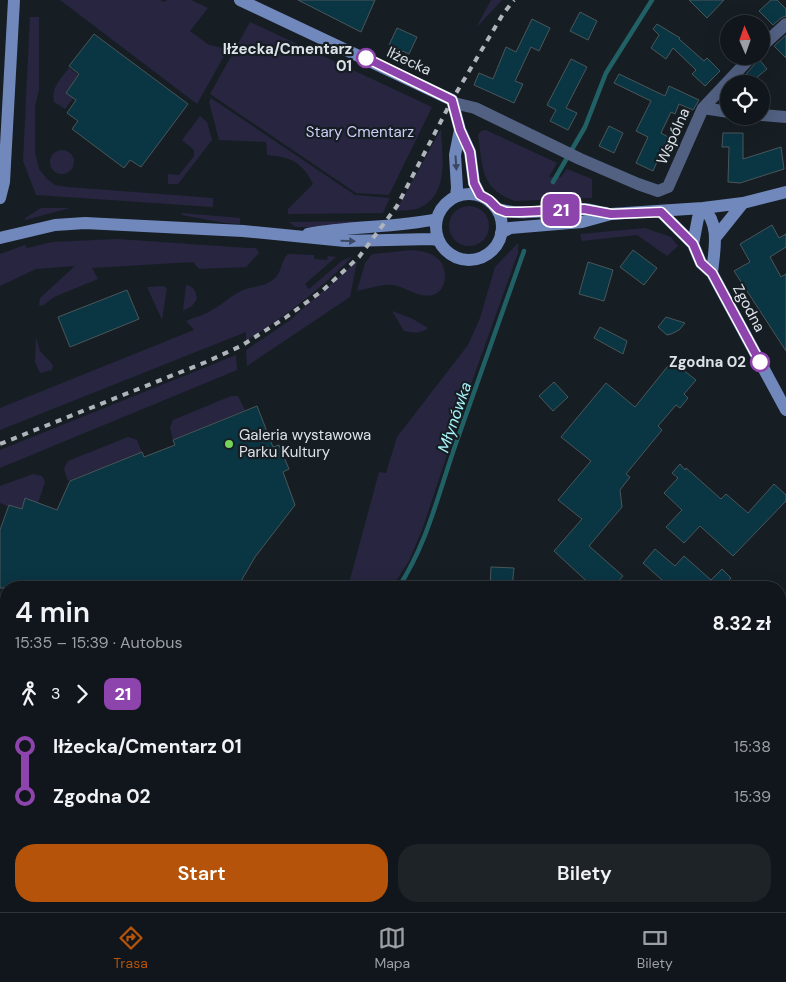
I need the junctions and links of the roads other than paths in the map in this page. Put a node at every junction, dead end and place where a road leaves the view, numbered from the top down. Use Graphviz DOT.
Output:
graph roads {
  1 [pos="14,0"];
  2 [pos="240,0"];
  3 [pos="786,24"];
  4 [pos="770,39"];
  5 [pos="744,65"];
  6 [pos="454,104"];
  7 [pos="703,108"];
  8 [pos="720,111"];
  9 [pos="770,116"];
  10 [pos="786,117"];
  11 [pos="460,130"];
  12 [pos="668,187"];
  13 [pos="786,192"];
  14 [pos="480,195"];
  15 [pos="456,196"];
  16 [pos="0,198"];
  17 [pos="743,203"];
  18 [pos="703,208"];
  19 [pos="498,209"];
  20 [pos="661,212"];
  21 [pos="611,214"];
  22 [pos="437,219"];
  23 [pos="501,234"];
  24 [pos="300,236"];
  25 [pos="0,238"];
  26 [pos="715,238"];
  27 [pos="438,240"];
  28 [pos="693,244"];
  29 [pos="712,273"];
  30 [pos="786,410"];
  1 -- 16 [label="main road"];
  2 -- 6 [label="main road, Iłżecka"];
  3 -- 4 [label="street"];
  5 -- 7 [label="street, Wspólna"];
  6 -- 11 [label="main road"];
  6 -- 12 [label="street, Iłżecka"];
  7 -- 8 [label="street"];
  7 -- 12 [label="street, Wspólna"];
  9 -- 10 [label="street"];
  11 -- 14 [label="main road"];
  11 -- 15 [label="main road, one-way"];
  13 -- 17 [label="main road"];
  14 -- 15 [label="main road"];
  14 -- 19 [label="main road"];
  15 -- 22 [label="main road"];
  17 -- 18 [label="main road"];
  17 -- 26 [label="main road"];
  18 -- 20 [label="main road"];
  18 -- 26 [label="main road"];
  18 -- 28 [label="main road"];
  19 -- 21 [label="main road"];
  19 -- 23 [label="main road"];
  20 -- 21 [label="main road"];
  20 -- 28 [label="main road, Zgodna"];
  21 -- 23 [label="main road"];
  22 -- 24 [label="main road"];
  22 -- 27 [label="main road"];
  23 -- 27 [label="main road"];
  24 -- 25 [label="main road"];
  24 -- 27 [label="main road, one-way"];
  26 -- 29 [label="main road"];
  28 -- 29 [label="main road, Zgodna"];
  29 -- 30 [label="main road, Zgodna"];
}
